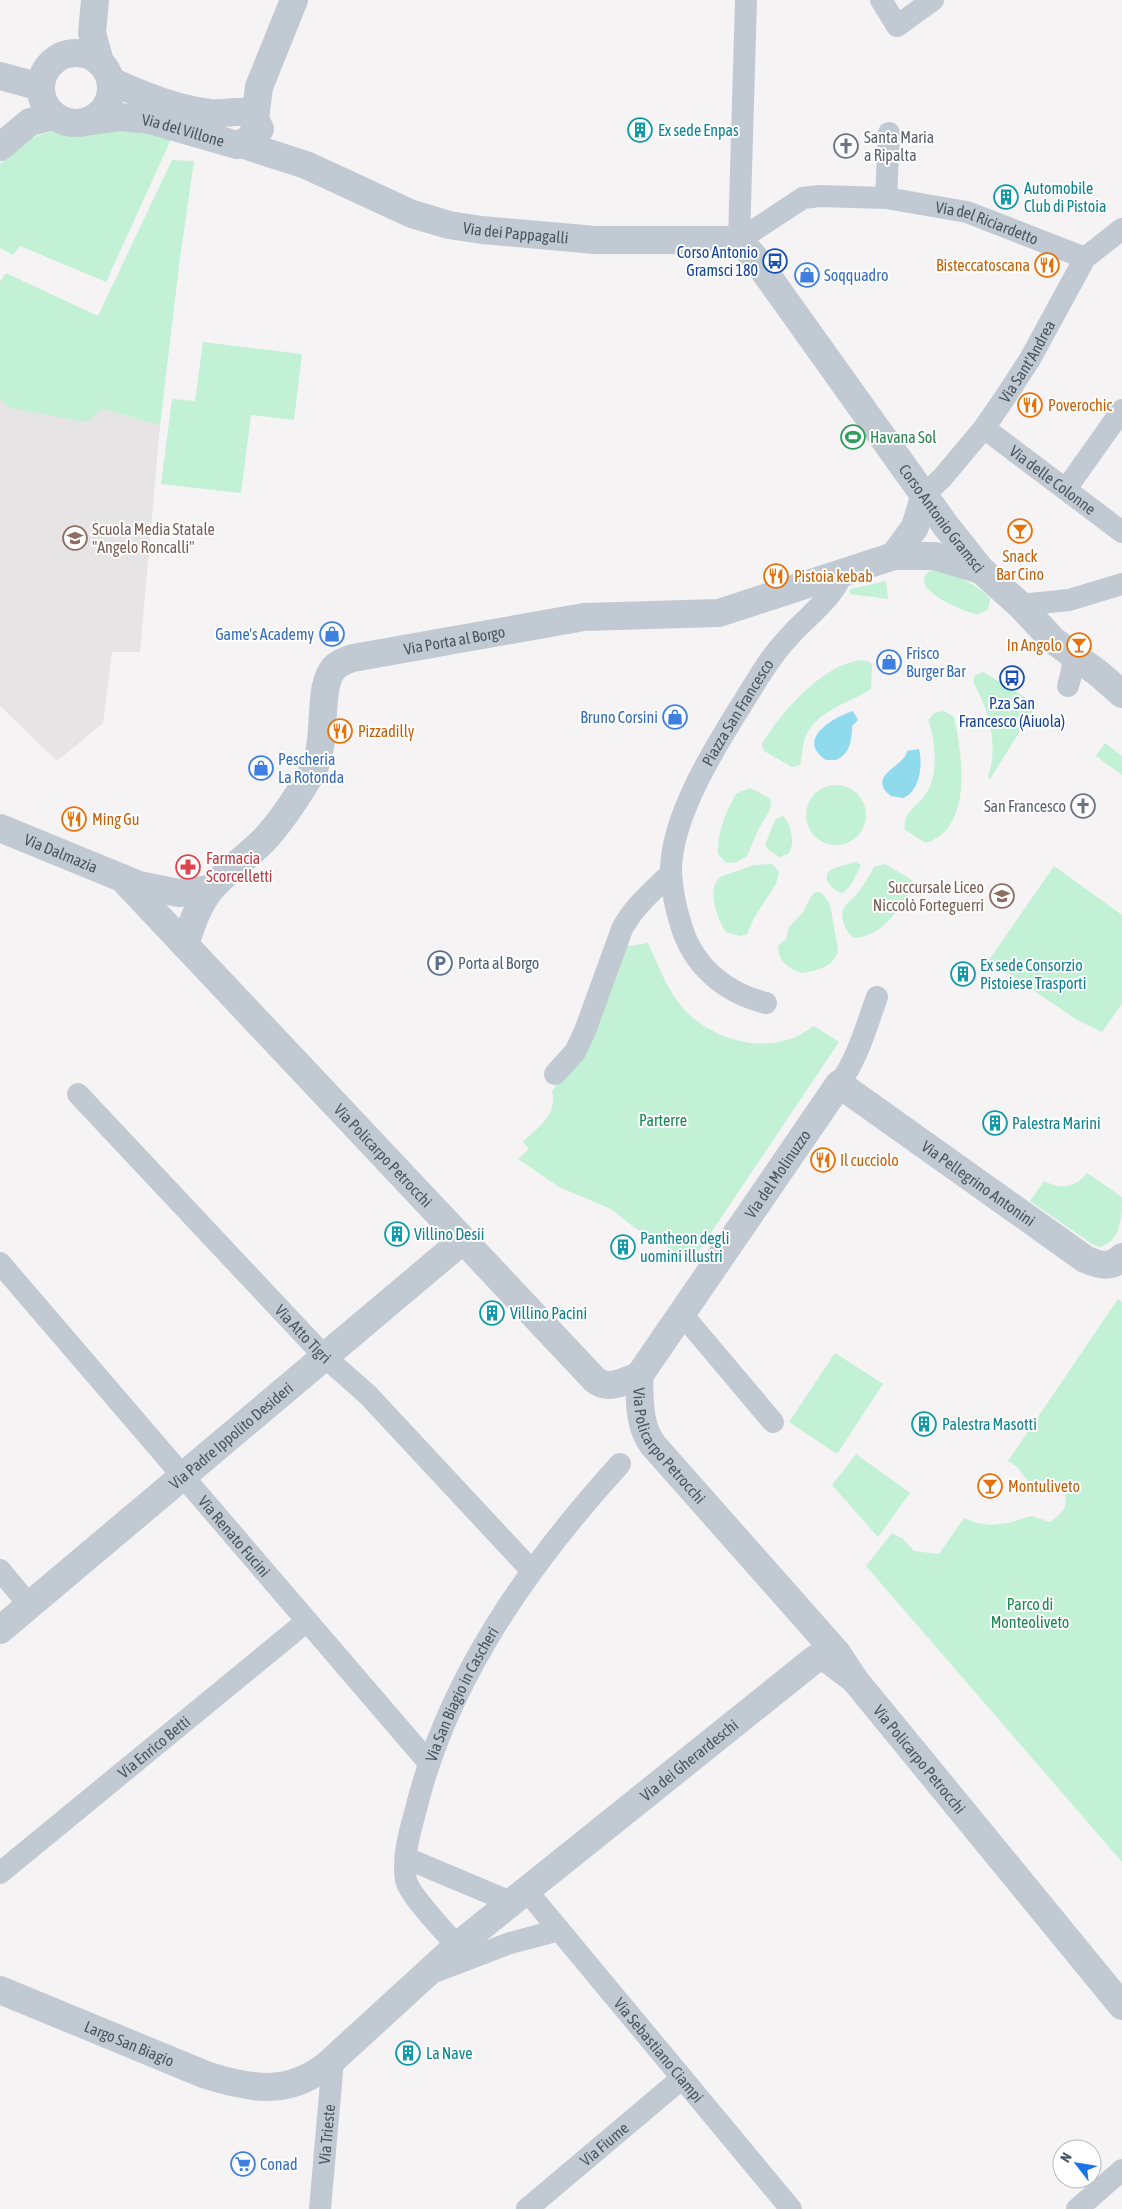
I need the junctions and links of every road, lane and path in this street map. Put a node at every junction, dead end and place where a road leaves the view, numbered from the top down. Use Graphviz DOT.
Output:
graph roads {
  1 [pos="94,0"];
  2 [pos="292,0"];
  3 [pos="746,0"];
  4 [pos="881,0"];
  5 [pos="933,0"];
  6 [pos="105,72"];
  7 [pos="0,76"];
  8 [pos="41,87"];
  9 [pos="54,116"];
  10 [pos="242,116"];
  11 [pos="90,121"];
  12 [pos="889,133"];
  13 [pos="241,144"];
  14 [pos="0,147"];
  15 [pos="306,165"];
  16 [pos="886,198"];
  17 [pos="1122,229"];
  18 [pos="739,240"];
  19 [pos="1085,258"];
  20 [pos="1122,410"];
  21 [pos="984,428"];
  22 [pos="1066,489"];
  23 [pos="925,494"];
  24 [pos="1122,532"];
  25 [pos="894,556"];
  26 [pos="981,570"];
  27 [pos="843,573"];
  28 [pos="1122,584"];
  29 [pos="1020,605"];
  30 [pos="1073,656"];
  31 [pos="1068,686"];
  32 [pos="1122,694"];
  33 [pos="0,828"];
  34 [pos="671,873"];
  35 [pos="122,878"];
  36 [pos="210,889"];
  37 [pos="184,946"];
  38 [pos="877,997"];
  39 [pos="766,1003"];
  40 [pos="555,1074"];
  41 [pos="844,1078"];
  42 [pos="78,1094"];
  43 [pos="462,1241"];
  44 [pos="1122,1257"];
  45 [pos="0,1263"];
  46 [pos="681,1313"];
  47 [pos="325,1357"];
  48 [pos="638,1376"];
  49 [pos="773,1422"];
  50 [pos="620,1464"];
  51 [pos="183,1476"];
  52 [pos="0,1570"];
  53 [pos="532,1570"];
  54 [pos="30,1605"];
  55 [pos="307,1621"];
  56 [pos="808,1621"];
  57 [pos="0,1630"];
  58 [pos="815,1659"];
  59 [pos="854,1679"];
  60 [pos="429,1763"];
  61 [pos="406,1858"];
  62 [pos="0,1873"];
  63 [pos="519,1896"];
  64 [pos="559,1930"];
  65 [pos="457,1946"];
  66 [pos="425,1976"];
  67 [pos="0,1990"];
  68 [pos="1122,2006"];
  69 [pos="333,2060"];
  70 [pos="682,2079"];
  71 [pos="1122,2170"];
  72 [pos="320,2209"];
  73 [pos="527,2209"];
  74 [pos="791,2209"];
  75 [pos="1077,2209"];
  1 -- 6 [label="street"];
  2 -- 10 [label="street"];
  3 -- 18 [label="street"];
  4 -- 5 [label="street"];
  6 -- 8 [label="street"];
  6 -- 10 [label="street, Via del Villone"];
  6 -- 11 [label="street"];
  7 -- 8 [label="street"];
  8 -- 9 [label="street"];
  9 -- 11 [label="street"];
  9 -- 14 [label="street"];
  10 -- 13 [label="street, Via del Villone"];
  10 -- 15 [label="street"];
  11 -- 13 [label="street, Via del Villone"];
  12 -- 16 [label="street"];
  13 -- 15 [label="street"];
  15 -- 18 [label="street, Via dei Pappagalli"];
  16 -- 18 [label="street, Via del Riciardetto"];
  16 -- 19 [label="street, Via del Riciardetto"];
  17 -- 19 [label="street, Via Sant'Andrea"];
  18 -- 23 [label="street, Corso Antonio Gramsci"];
  19 -- 21 [label="street, Via Sant'Andrea"];
  20 -- 22 [label="street"];
  21 -- 22 [label="street, Via delle Colonne"];
  21 -- 23 [label="street, Via Sant'Andrea"];
  22 -- 24 [label="street, Via delle Colonne"];
  23 -- 25 [label="street"];
  23 -- 26 [label="street, Corso Antonio Gramsci"];
  25 -- 26 [label="street, Via Porta al Borgo"];
  25 -- 27 [label="street, Via Porta al Borgo"];
  26 -- 29 [label="street, Corso Antonio Gramsci"];
  27 -- 34 [label="street, Piazza San Francesco"];
  27 -- 36 [label="street, Via Porta al Borgo"];
  28 -- 29 [label="street"];
  29 -- 30 [label="street, Corso Antonio Gramsci"];
  30 -- 31 [label="street"];
  30 -- 32 [label="street, Corso Antonio Gramsci"];
  33 -- 35 [label="street, Via Dalmazia"];
  34 -- 39 [label="street, Piazza San Francesco"];
  34 -- 40 [label="street"];
  35 -- 36 [label="street, Via Dalmazia"];
  35 -- 37 [label="street, Via Dalmazia"];
  36 -- 37 [label="street, Via Porta al Borgo"];
  37 -- 43 [label="street, Via Policarpo Petrocchi"];
  38 -- 41 [label="street"];
  41 -- 44 [label="street, Via Pellegrino Antonini"];
  41 -- 46 [label="street, Via del Molinuzzo"];
  42 -- 47 [label="street, Via Atto Tigri"];
  43 -- 47 [label="street, Via Padre Ippolito Desideri"];
  43 -- 48 [label="street, Via Policarpo Petrocchi"];
  45 -- 51 [label="street, Via Renato Fucini"];
  46 -- 48 [label="street, Via del Molinuzzo"];
  46 -- 49 [label="street"];
  47 -- 51 [label="street, Via Padre Ippolito Desideri"];
  47 -- 53 [label="street, Via Atto Tigri"];
  48 -- 56 [label="street, Via Policarpo Petrocchi"];
  50 -- 53 [label="street, Via San Biagio in Cascheri"];
  51 -- 54 [label="street, Via Padre Ippolito Desideri"];
  51 -- 55 [label="street, Via Renato Fucini"];
  52 -- 54 [label="street"];
  53 -- 60 [label="street, Via San Biagio in Cascheri"];
  54 -- 57 [label="street, Via Padre Ippolito Desideri"];
  55 -- 60 [label="street, Via Renato Fucini"];
  55 -- 62 [label="street, Via Enrico Betti"];
  56 -- 58 [label="street"];
  56 -- 59 [label="street, Via Policarpo Petrocchi"];
  58 -- 59 [label="street"];
  58 -- 63 [label="street, Via dei Gherardeschi"];
  59 -- 68 [label="street, Via Policarpo Petrocchi"];
  60 -- 61 [label="street, Via San Biagio in Cascheri"];
  61 -- 63 [label="street"];
  61 -- 65 [label="street, Via San Biagio in Cascheri"];
  63 -- 64 [label="street, Via Sebastiano Ciampi"];
  63 -- 65 [label="street"];
  64 -- 66 [label="street"];
  64 -- 70 [label="street, Via Sebastiano Ciampi"];
  65 -- 66 [label="street"];
  66 -- 69 [label="street"];
  67 -- 69 [label="street, Largo San Biagio"];
  69 -- 72 [label="street, Via Trieste"];
  70 -- 73 [label="street, Via Fiume"];
  70 -- 74 [label="street, Via Sebastiano Ciampi"];
  71 -- 75 [label="street"];
}
